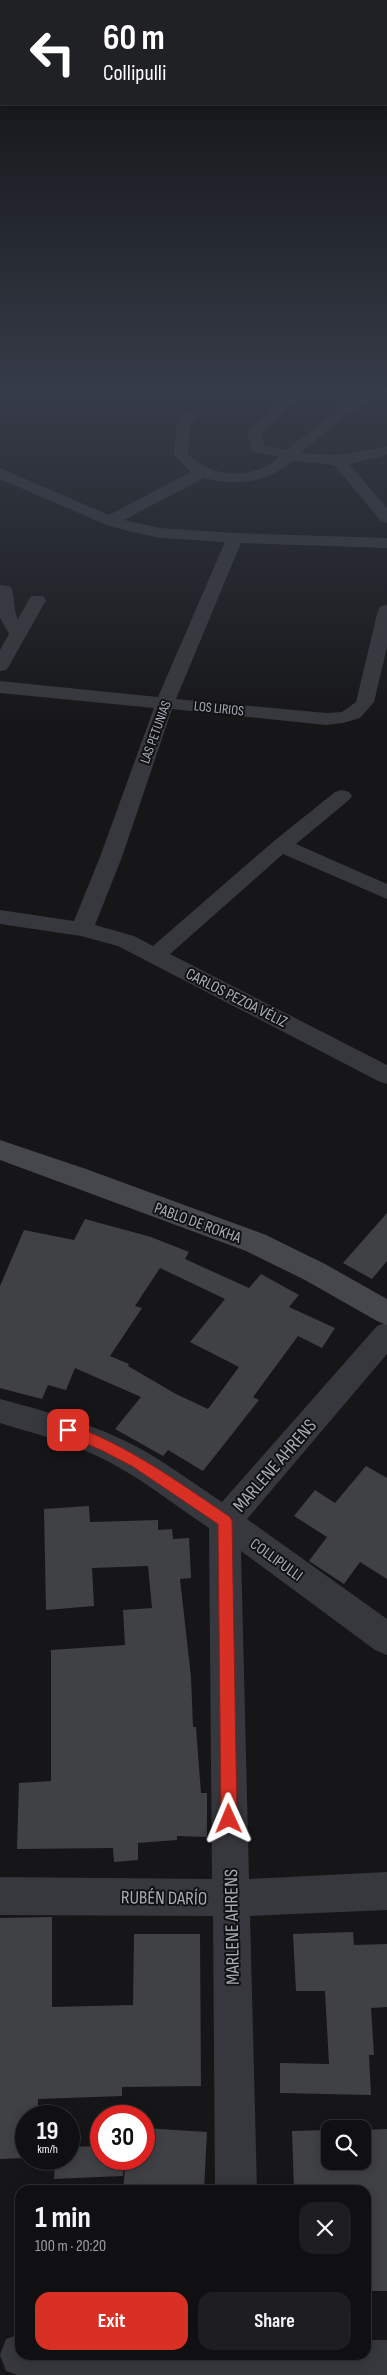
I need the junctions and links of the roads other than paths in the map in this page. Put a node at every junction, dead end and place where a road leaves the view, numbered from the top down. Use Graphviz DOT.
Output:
graph roads {
  1 [pos="80,508"];
  2 [pos="135,508"];
  3 [pos="378,508"];
  4 [pos="387,518"];
  5 [pos="110,521"];
  6 [pos="235,538"];
  7 [pos="387,543"];
  8 [pos="0,590"];
  9 [pos="38,600"];
  10 [pos="387,610"];
  11 [pos="18,635"];
  12 [pos="0,666"];
  13 [pos="0,687"];
  14 [pos="165,702"];
  15 [pos="342,796"];
  16 [pos="281,845"];
  17 [pos="387,892"];
  18 [pos="0,917"];
  19 [pos="82,929"];
  20 [pos="156,955"];
  21 [pos="387,1075"];
  22 [pos="0,1150"];
  23 [pos="387,1313"];
  24 [pos="387,1334"];
  25 [pos="0,1411"];
  26 [pos="225,1521"];
  27 [pos="387,1639"];
  28 [pos="387,1891"];
  29 [pos="0,1896"];
  30 [pos="230,1898"];
  31 [pos="236,2185"];
  32 [pos="0,2354"];
  33 [pos="15,2355"];
  34 [pos="130,2360"];
  35 [pos="387,2362"];
  36 [pos="239,2365"];
  1 -- 5 [label="street"];
  2 -- 5 [label="street"];
  3 -- 4 [label="street"];
  5 -- 6 [label="street"];
  6 -- 7 [label="street"];
  6 -- 14 [label="street, LAS PETUNIAS"];
  8 -- 11 [label="street"];
  9 -- 11 [label="street"];
  10 -- 14 [label="street, LOS LIRIOS"];
  11 -- 12 [label="street"];
  13 -- 14 [label="street, LOS LIRIOS"];
  14 -- 19 [label="street, LAS PETUNIAS"];
  15 -- 16 [label="street"];
  16 -- 17 [label="street"];
  16 -- 20 [label="street"];
  18 -- 19 [label="street, CARLOS PEZOA VÉLIZ"];
  19 -- 20 [label="street, CARLOS PEZOA VÉLIZ"];
  20 -- 21 [label="street, CARLOS PEZOA VÉLIZ"];
  22 -- 23 [label="street, PABLO DE ROKHA"];
  24 -- 26 [label="street, MARLENE AHRENS"];
  25 -- 26 [label="street, COLLIPULLI"];
  26 -- 27 [label="street, COLLIPULLI"];
  26 -- 30 [label="street, MARLENE AHRENS"];
  28 -- 30 [label="street, RUBÉN DARÍO"];
  29 -- 30 [label="street, RUBÉN DARÍO"];
  30 -- 31 [label="street, MARLENE AHRENS"];
  32 -- 33 [label="street"];
  34 -- 36 [label="street"];
  35 -- 36 [label="street"];
}
